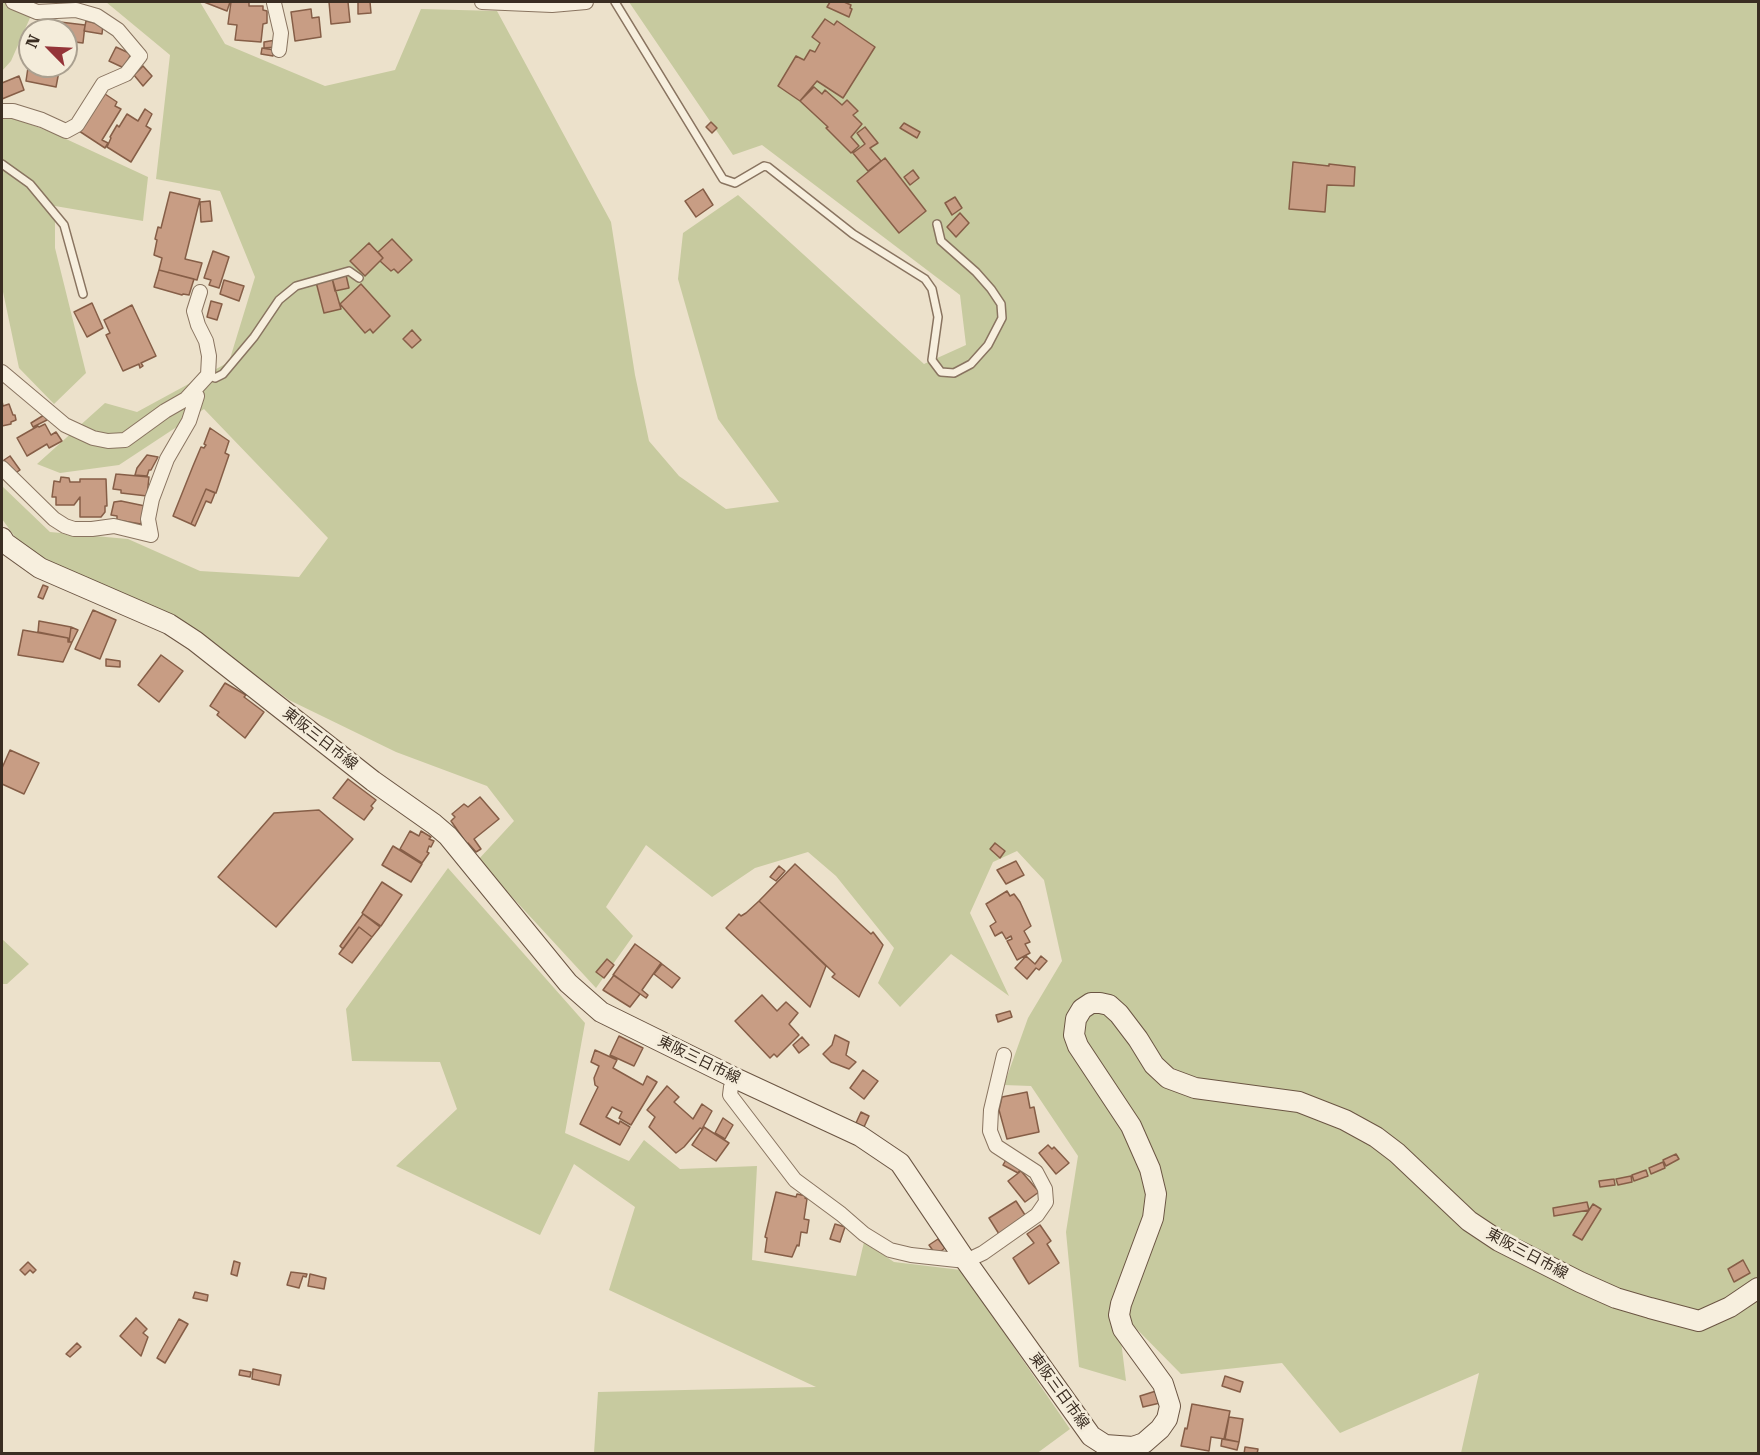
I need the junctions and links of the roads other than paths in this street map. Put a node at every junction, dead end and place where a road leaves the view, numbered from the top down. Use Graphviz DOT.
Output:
graph roads {
  1 [pos="13,2"];
  2 [pos="277,2"];
  3 [pos="482,2"];
  4 [pos="586,2"];
  5 [pos="615,2"];
  6 [pos="279,50"];
  7 [pos="2,111"];
  8 [pos="2,164"];
  9 [pos="937,224"];
  10 [pos="359,278"];
  11 [pos="200,292"];
  12 [pos="83,294"];
  13 [pos="2,372"];
  14 [pos="207,375"];
  15 [pos="193,392"];
  16 [pos="2,468"];
  17 [pos="2,538"];
  18 [pos="1004,1055"];
  19 [pos="735,1078"];
  20 [pos="966,1261"];
  21 [pos="1758,1288"];
  1 -- 7 [label="street"];
  2 -- 6 [label="street"];
  3 -- 4 [label="street"];
  5 -- 9 [label="lane"];
  8 -- 12 [label="lane"];
  10 -- 14 [label="lane"];
  11 -- 14 [label="street"];
  13 -- 15 [label="street"];
  14 -- 15 [label="street"];
  15 -- 16 [label="street"];
  17 -- 19 [label="main road, 東阪三日市線"];
  18 -- 20 [label="street"];
  19 -- 20 [label="main road, 東阪三日市線"];
  19 -- 20 [label="street"];
  20 -- 21 [label="main road, 東阪三日市線"];
}
